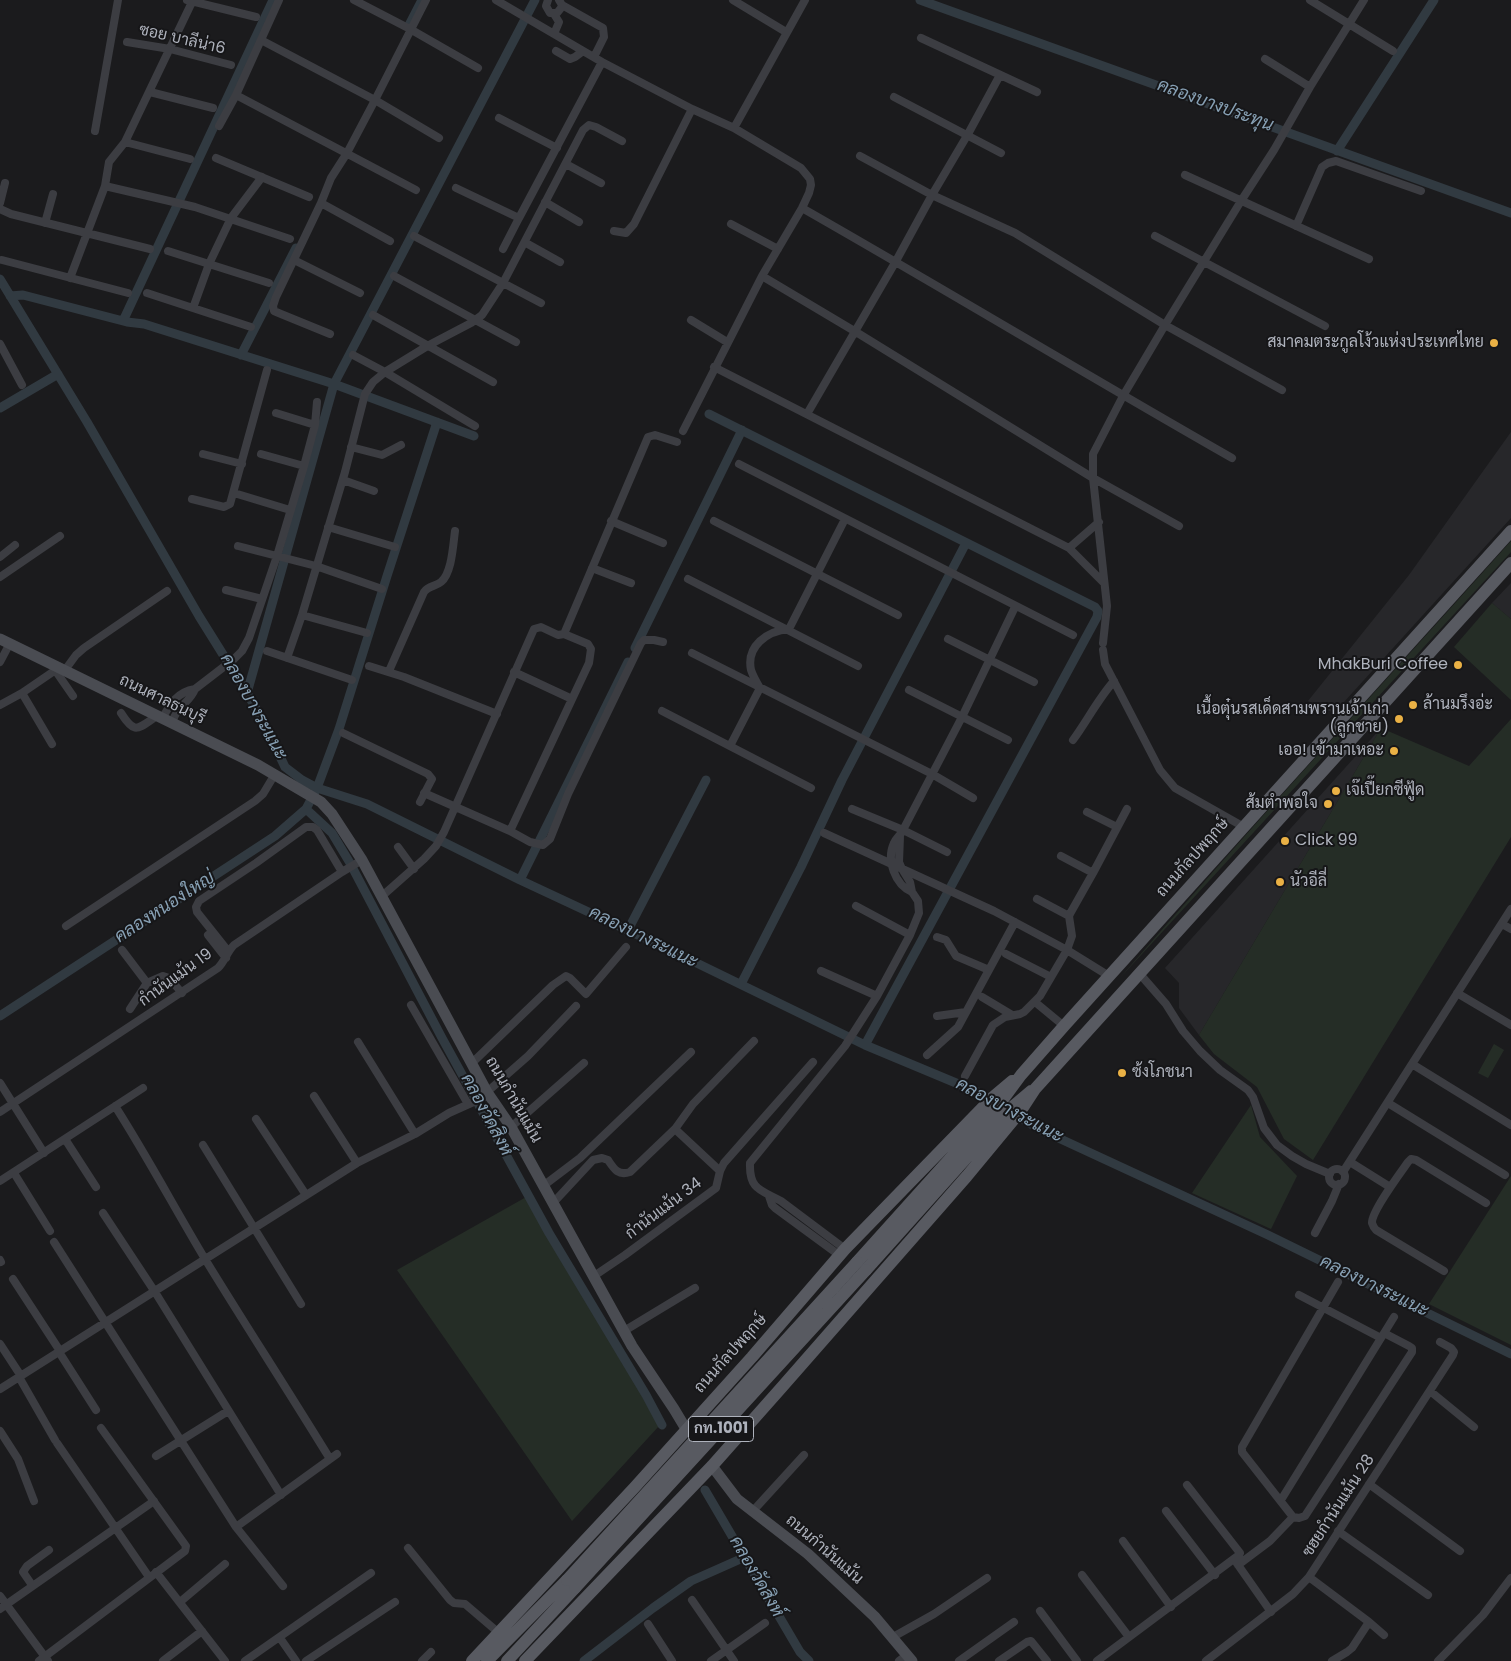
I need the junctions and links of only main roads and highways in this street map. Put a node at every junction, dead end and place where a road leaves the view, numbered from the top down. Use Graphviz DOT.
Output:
graph roads {
  1 [pos="1511,531"];
  2 [pos="1511,563"];
  3 [pos="1006,1105"];
  4 [pos="997,1116"];
  5 [pos="752,1357"];
  6 [pos="782,1387"];
  7 [pos="686,1429"];
  8 [pos="712,1466"];
  9 [pos="634,1488"];
  10 [pos="666,1513"];
  11 [pos="571,1584"];
  12 [pos="472,1661"];
  13 [pos="488,1661"];
  14 [pos="507,1661"];
  15 [pos="525,1661"];
  1 -- 3 [label="main road, ถนนกัลปพฤกษ์ / กท.1001"];
  2 -- 3 [label="main road, ถนนกัลปพฤกษ์ / กท.1001"];
  3 -- 4 [label="main road, ถนนกัลปพฤกษ์ / กท.1001"];
  3 -- 4 [label="main road, ถนนกัลปพฤกษ์ / กท.1001"];
  4 -- 5 [label="main road, ถนนกัลปพฤกษ์ / กท.1001"];
  4 -- 6 [label="main road, ถนนกัลปพฤกษ์ / กท.1001"];
  4 -- 11 [label="main road, ถนนกัลปพฤกษ์ / กท.1001, bridge"];
  5 -- 6 [label="main road"];
  5 -- 7 [label="main road, ถนนกัลปพฤกษ์ / กท.1001"];
  6 -- 8 [label="main road, ถนนกัลปพฤกษ์ / กท.1001"];
  7 -- 8 [label="main road"];
  7 -- 9 [label="main road, ถนนกัลปพฤกษ์ / กท.1001"];
  8 -- 10 [label="main road, ถนนกัลปพฤกษ์ / กท.1001"];
  9 -- 10 [label="main road"];
  9 -- 12 [label="main road, ถนนกัลปพฤกษ์ / กท.1001"];
  10 -- 15 [label="main road, ถนนกัลปพฤกษ์ / กท.1001"];
  11 -- 13 [label="main road, ถนนกัลปพฤกษ์ / กท.1001"];
  11 -- 14 [label="main road, ถนนกัลปพฤกษ์ / กท.1001"];
}
